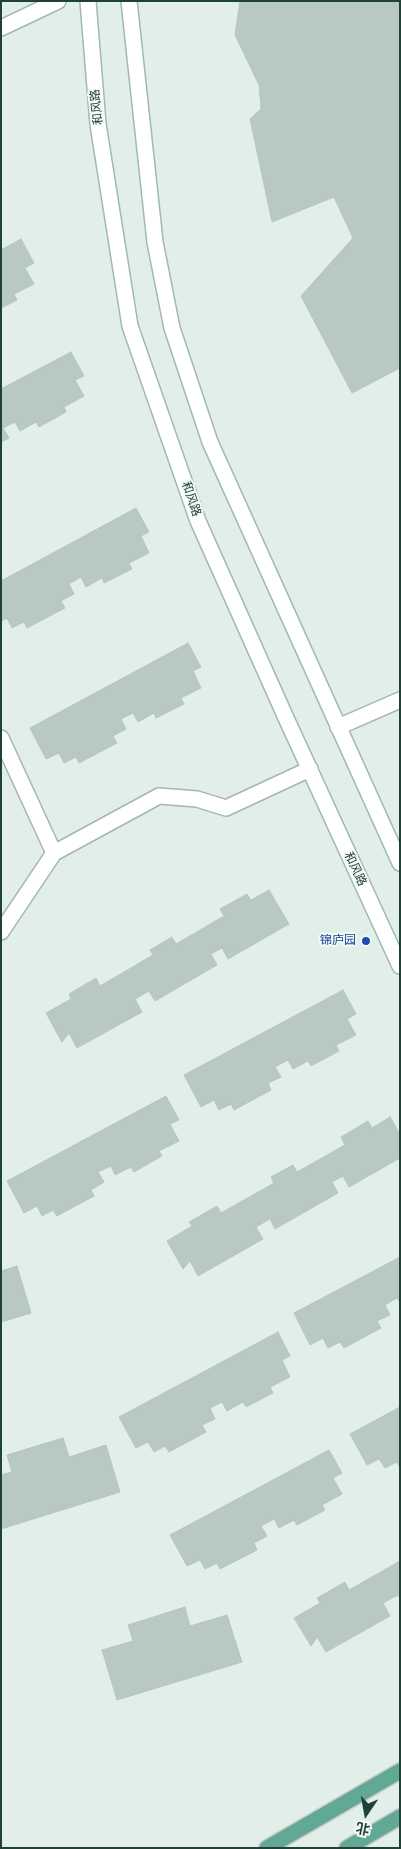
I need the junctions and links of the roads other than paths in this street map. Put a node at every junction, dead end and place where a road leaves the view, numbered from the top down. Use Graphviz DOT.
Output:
graph roads {
  1 [pos="58,1"];
  2 [pos="88,1"];
  3 [pos="129,1"];
  4 [pos="1,28"];
  5 [pos="400,700"];
  6 [pos="338,727"];
  7 [pos="1,738"];
  8 [pos="310,769"];
  9 [pos="54,853"];
  10 [pos="400,863"];
  11 [pos="1,932"];
  12 [pos="400,966"];
  13 [pos="400,1771"];
  14 [pos="400,1817"];
  15 [pos="267,1848"];
  16 [pos="347,1848"];
  1 -- 4 [label="street"];
  2 -- 8 [label="street, 和风路"];
  3 -- 6 [label="street"];
  5 -- 6 [label="street"];
  6 -- 10 [label="street"];
  7 -- 9 [label="street"];
  8 -- 9 [label="street"];
  8 -- 12 [label="street, 和风路"];
  9 -- 11 [label="street"];
  13 -- 15 [label="main road"];
  14 -- 16 [label="main road"];
}
